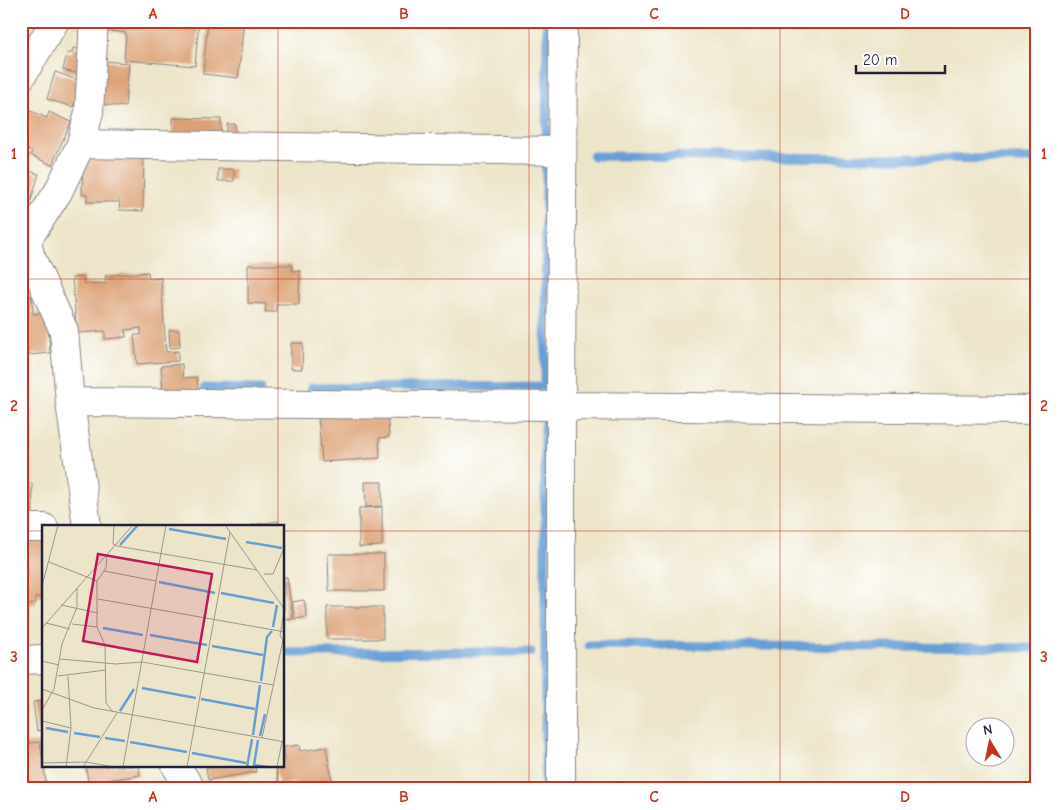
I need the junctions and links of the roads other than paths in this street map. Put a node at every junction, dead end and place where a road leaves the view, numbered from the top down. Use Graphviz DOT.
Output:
graph roads {
  1 [pos="55,21"];
  2 [pos="93,21"];
  3 [pos="563,21"];
  4 [pos="21,78"];
  5 [pos="81,144"];
  6 [pos="562,151"];
  7 [pos="24,237"];
  8 [pos="70,402"];
  9 [pos="561,406"];
  10 [pos="1037,410"];
  11 [pos="87,525"];
  12 [pos="21,528"];
  13 [pos="42,528"];
  14 [pos="42,659"];
  15 [pos="21,660"];
  16 [pos="177,768"];
  17 [pos="191,789"];
  18 [pos="561,789"];
  1 -- 4 [label="street"];
  2 -- 5 [label="street"];
  3 -- 6 [label="street"];
  5 -- 6 [label="street"];
  5 -- 7 [label="street"];
  6 -- 9 [label="street"];
  7 -- 8 [label="street"];
  8 -- 9 [label="street"];
  8 -- 11 [label="street"];
  9 -- 10 [label="street"];
  9 -- 18 [label="street"];
  12 -- 13 [label="street"];
  14 -- 15 [label="street"];
  16 -- 17 [label="street"];
}
